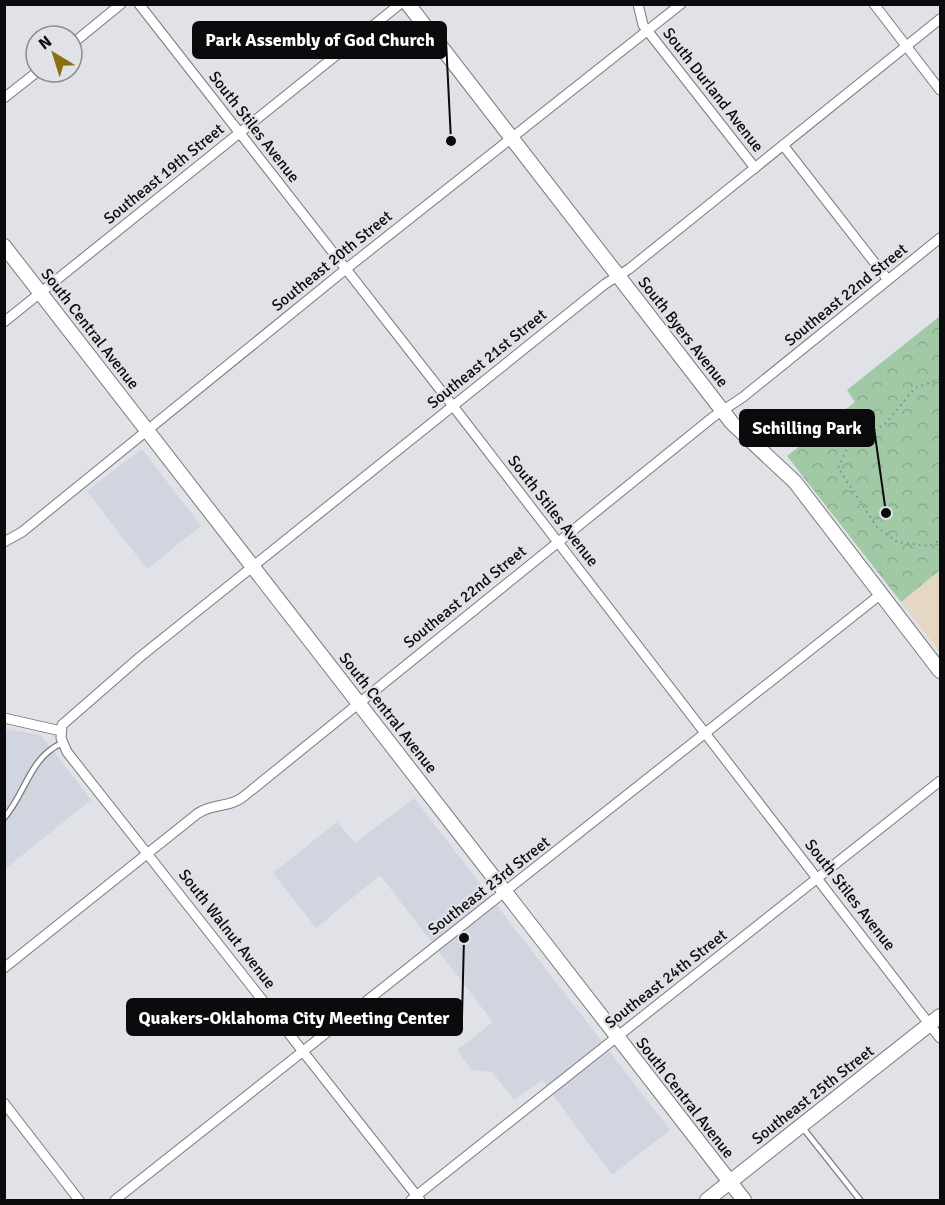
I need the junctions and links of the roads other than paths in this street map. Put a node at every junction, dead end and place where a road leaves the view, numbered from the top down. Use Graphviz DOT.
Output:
graph roads {
  1 [pos="121,4"];
  2 [pos="139,4"];
  3 [pos="400,4"];
  4 [pos="408,4"];
  5 [pos="638,4"];
  6 [pos="681,4"];
  7 [pos="874,4"];
  8 [pos="940,19"];
  9 [pos="648,31"];
  10 [pos="84,34"];
  11 [pos="907,46"];
  12 [pos="24,82"];
  13 [pos="940,90"];
  14 [pos="4,98"];
  15 [pos="239,132"];
  16 [pos="511,138"];
  17 [pos="783,146"];
  18 [pos="754,168"];
  19 [pos="940,238"];
  20 [pos="6,253"];
  21 [pos="346,269"];
  22 [pos="618,276"];
  23 [pos="888,280"];
  24 [pos="41,293"];
  25 [pos="4,322"];
  26 [pos="453,406"];
  27 [pos="723,410"];
  28 [pos="148,430"];
  29 [pos="4,542"];
  30 [pos="558,542"];
  31 [pos="254,567"];
  32 [pos="881,594"];
  33 [pos="940,671"];
  34 [pos="359,702"];
  35 [pos="4,718"];
  36 [pos="61,731"];
  37 [pos="706,732"];
  38 [pos="62,743"];
  39 [pos="940,781"];
  40 [pos="4,818"];
  41 [pos="148,853"];
  42 [pos="818,878"];
  43 [pos="506,892"];
  44 [pos="4,968"];
  45 [pos="935,1020"];
  46 [pos="617,1038"];
  47 [pos="940,1038"];
  48 [pos="305,1051"];
  49 [pos="4,1103"];
  50 [pos="801,1126"];
  51 [pos="730,1182"];
  52 [pos="416,1199"];
  53 [pos="80,1200"];
  54 [pos="115,1200"];
  55 [pos="707,1200"];
  56 [pos="744,1200"];
  57 [pos="860,1200"];
  1 -- 10 [label="street"];
  2 -- 15 [label="street, South Stiles Avenue"];
  3 -- 15 [label="street, Southeast 19th Street"];
  4 -- 16 [label="main road, South Byers Avenue"];
  5 -- 9 [label="street, South Durland Avenue"];
  6 -- 9 [label="street, Southeast 20th Street"];
  7 -- 11 [label="street"];
  8 -- 11 [label="street, Southeast 21st Street"];
  9 -- 16 [label="street, Southeast 20th Street"];
  9 -- 18 [label="street, South Durland Avenue"];
  11 -- 13 [label="street"];
  11 -- 17 [label="street, Southeast 21st Street"];
  12 -- 14 [label="street"];
  15 -- 21 [label="street, South Stiles Avenue"];
  15 -- 24 [label="street, Southeast 19th Street"];
  16 -- 21 [label="street, Southeast 20th Street"];
  16 -- 22 [label="main road, South Byers Avenue"];
  17 -- 18 [label="street, Southeast 21st Street"];
  17 -- 23 [label="street, South Durland Avenue"];
  18 -- 22 [label="street, Southeast 21st Street"];
  19 -- 23 [label="street, Southeast 22nd Street"];
  20 -- 24 [label="main road, South Central Avenue"];
  21 -- 26 [label="street, South Stiles Avenue"];
  21 -- 28 [label="street, Southeast 20th Street"];
  22 -- 26 [label="street, Southeast 21st Street"];
  22 -- 27 [label="main road, South Byers Avenue"];
  23 -- 27 [label="street, Southeast 22nd Street"];
  24 -- 25 [label="street, Southeast 19th Street"];
  24 -- 28 [label="main road, South Central Avenue"];
  26 -- 30 [label="street, South Stiles Avenue"];
  26 -- 31 [label="street, Southeast 21st Street"];
  27 -- 30 [label="street, Southeast 22nd Street"];
  27 -- 32 [label="main road, South Byers Avenue"];
  28 -- 29 [label="street, Southeast 20th Street"];
  28 -- 31 [label="main road, South Central Avenue"];
  30 -- 34 [label="street, Southeast 22nd Street"];
  30 -- 37 [label="street, South Stiles Avenue"];
  31 -- 34 [label="main road, South Central Avenue"];
  31 -- 36 [label="street, Southeast 21st Street"];
  32 -- 33 [label="main road, South Byers Avenue"];
  32 -- 37 [label="street, Southeast 23rd Street"];
  34 -- 41 [label="street, Southeast 22nd Street"];
  34 -- 43 [label="main road, South Central Avenue"];
  35 -- 36 [label="street"];
  36 -- 38 [label="street"];
  37 -- 42 [label="street, South Stiles Avenue"];
  37 -- 43 [label="street, Southeast 23rd Street"];
  38 -- 40 [label="lane"];
  38 -- 41 [label="street, South Walnut Avenue"];
  39 -- 42 [label="street, Southeast 24th Street"];
  41 -- 44 [label="street, Southeast 22nd Street"];
  41 -- 48 [label="street, South Walnut Avenue"];
  42 -- 45 [label="street, South Stiles Avenue"];
  42 -- 46 [label="street, Southeast 24th Street"];
  43 -- 46 [label="main road, South Central Avenue"];
  43 -- 48 [label="street, Southeast 23rd Street"];
  45 -- 47 [label="street, South Stiles Avenue"];
  45 -- 50 [label="main road, Southeast 25th Street"];
  46 -- 51 [label="main road, South Central Avenue"];
  46 -- 52 [label="street, Southeast 24th Street"];
  48 -- 52 [label="street, South Walnut Avenue"];
  48 -- 54 [label="street, Southeast 23rd Street"];
  49 -- 53 [label="street"];
  50 -- 51 [label="main road, Southeast 25th Street"];
  50 -- 57 [label="lane"];
  51 -- 55 [label="main road, Southeast 25th Street"];
  51 -- 56 [label="main road, South Central Avenue"];
}
